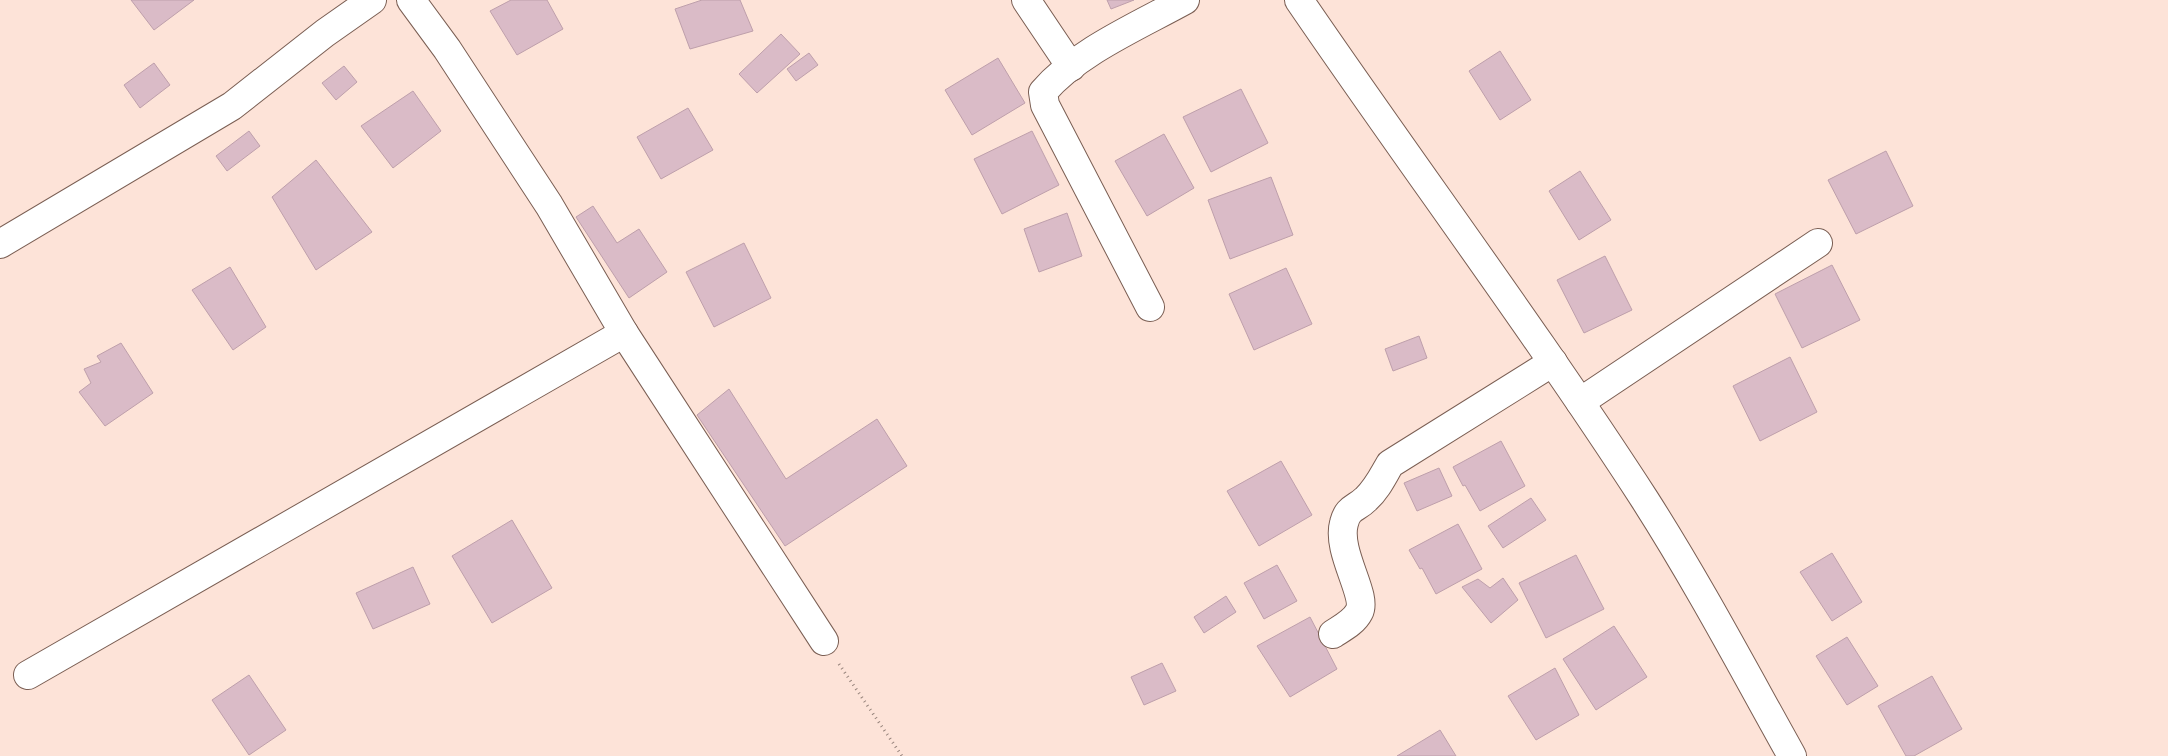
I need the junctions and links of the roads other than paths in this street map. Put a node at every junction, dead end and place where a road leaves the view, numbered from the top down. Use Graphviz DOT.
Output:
graph roads {
  1 [pos="372,0"];
  2 [pos="411,0"];
  3 [pos="1026,0"];
  4 [pos="1185,0"];
  5 [pos="1299,0"];
  6 [pos="1071,67"];
  7 [pos="1818,243"];
  8 [pos="0,244"];
  9 [pos="1150,307"];
  10 [pos="624,333"];
  11 [pos="1553,362"];
  12 [pos="1580,402"];
  13 [pos="1332,634"];
  14 [pos="824,641"];
  15 [pos="28,675"];
  16 [pos="1792,756"];
  1 -- 8 [label="street"];
  2 -- 10 [label="street"];
  3 -- 6 [label="street"];
  4 -- 6 [label="street"];
  5 -- 11 [label="street"];
  6 -- 9 [label="street"];
  7 -- 12 [label="street"];
  10 -- 14 [label="street"];
  10 -- 15 [label="street"];
  11 -- 12 [label="street"];
  11 -- 13 [label="street"];
  12 -- 16 [label="street"];
}
